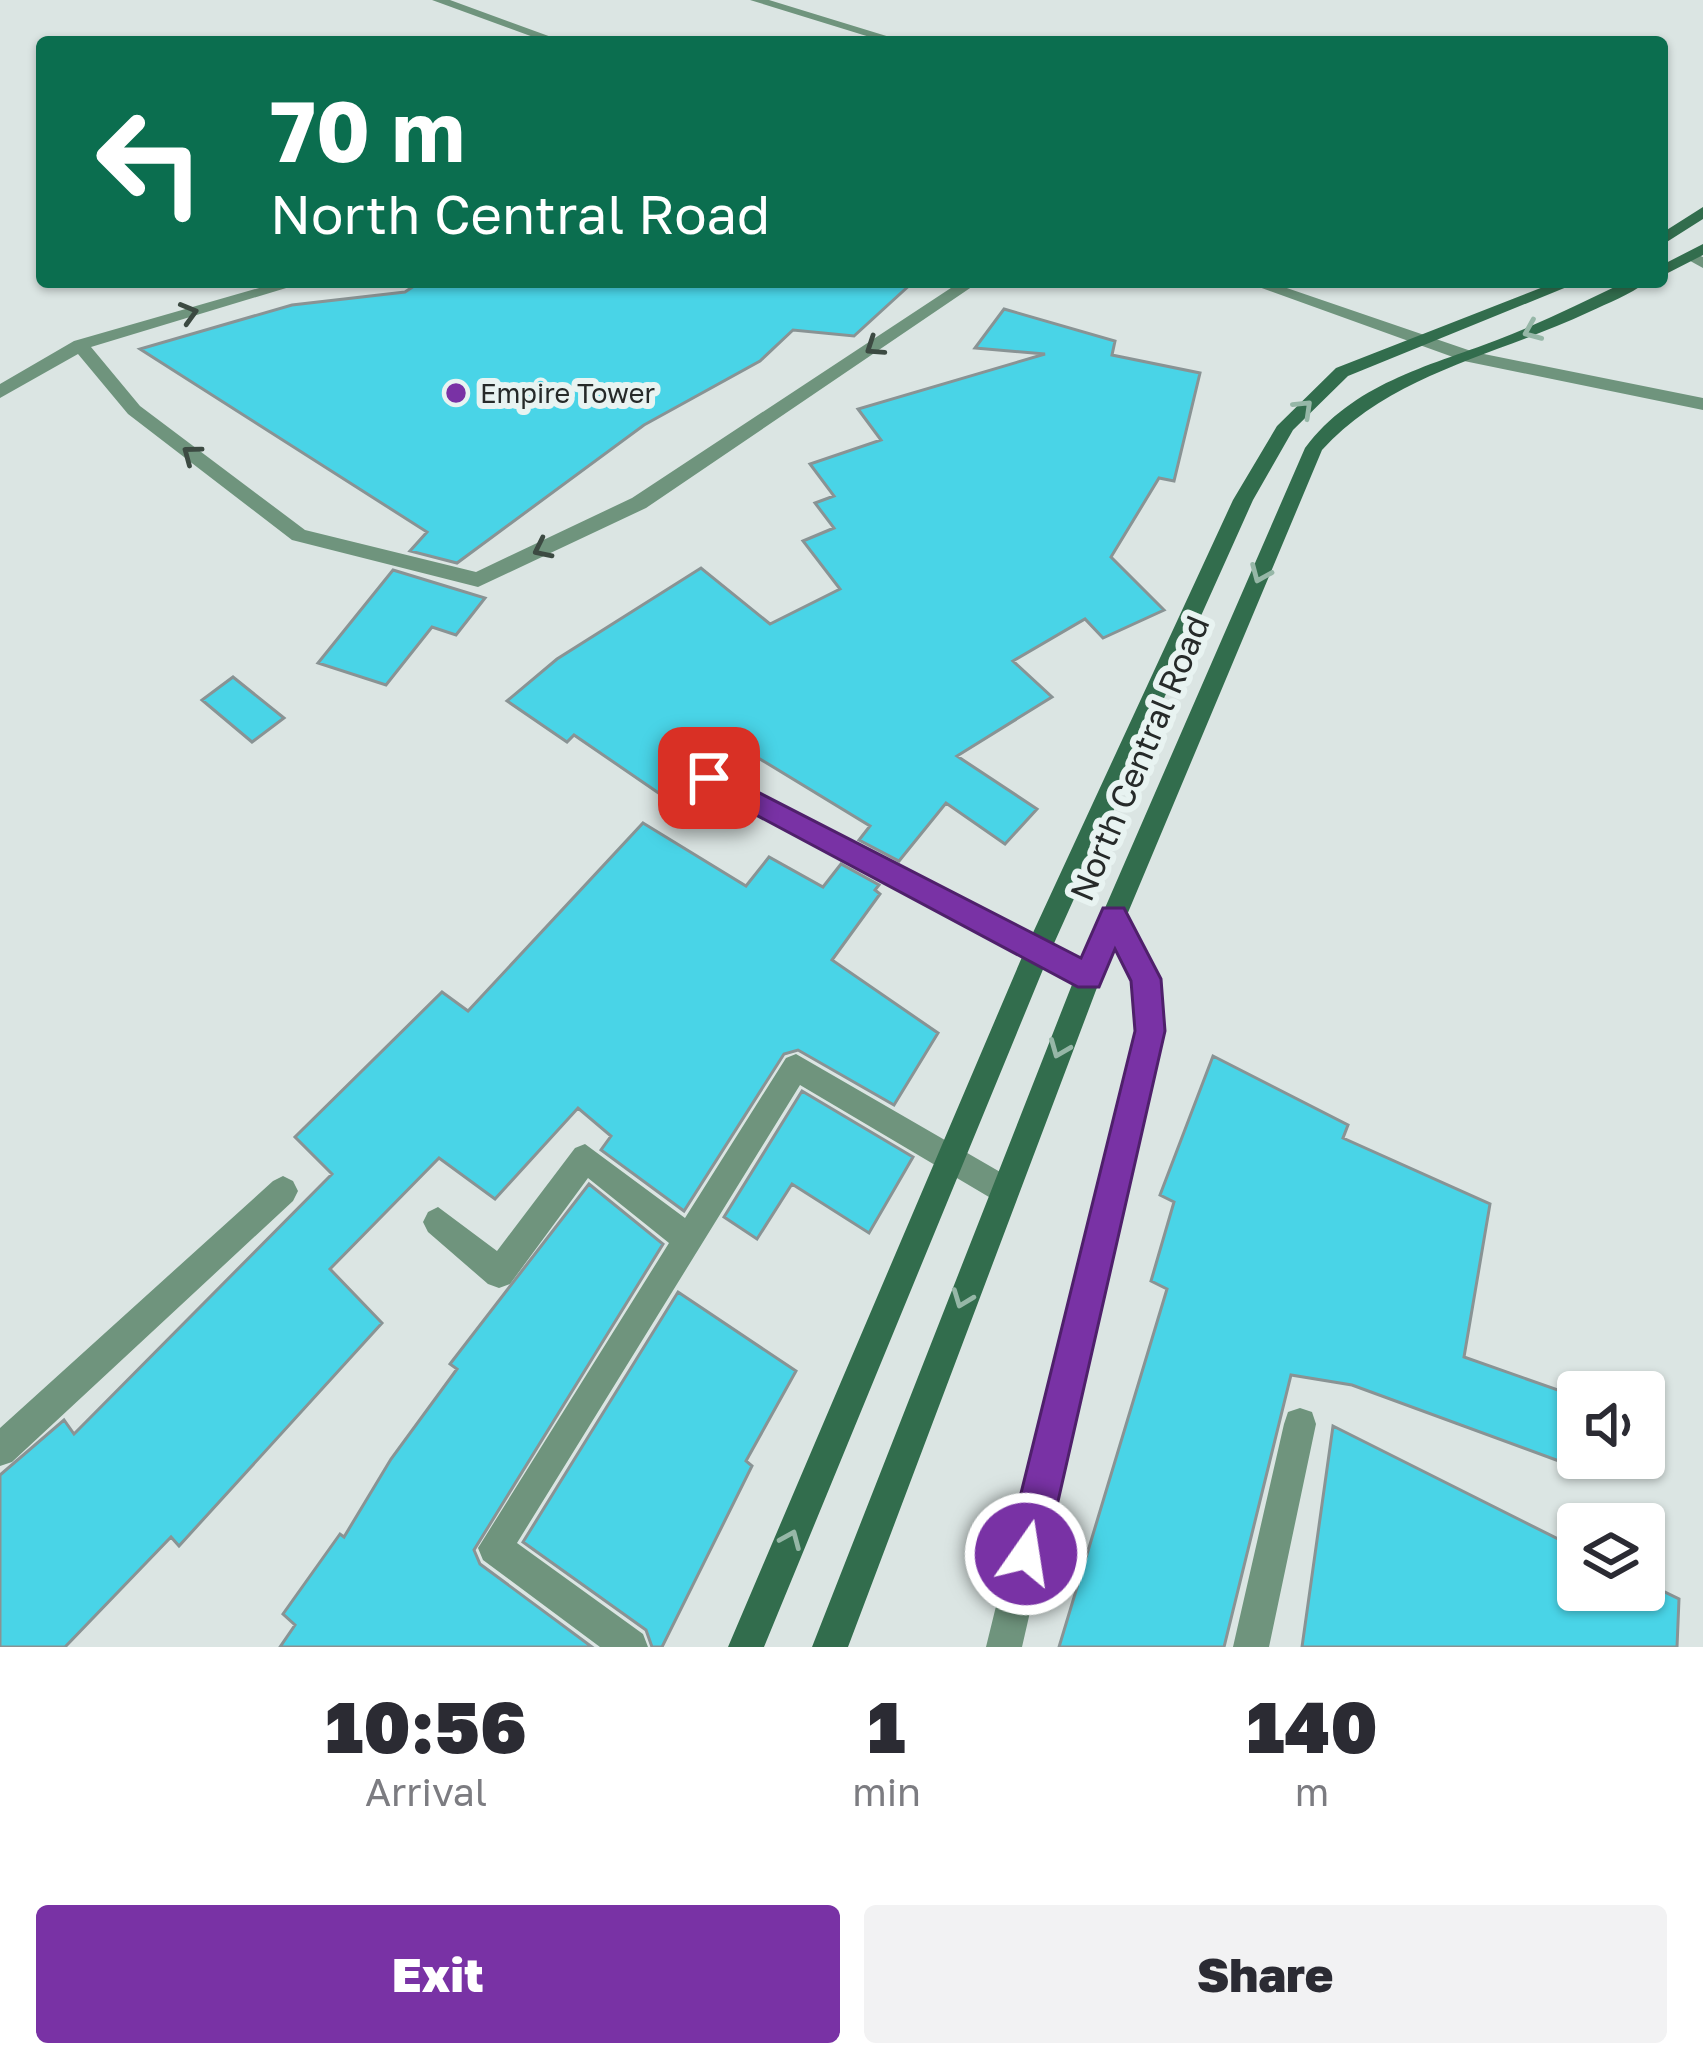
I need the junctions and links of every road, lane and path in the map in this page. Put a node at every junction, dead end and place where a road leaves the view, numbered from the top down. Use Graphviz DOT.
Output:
graph roads {
  1 [pos="438,0"];
  2 [pos="757,0"];
  3 [pos="542,36"];
  4 [pos="880,36"];
  5 [pos="1703,212"];
  6 [pos="1668,236"];
  7 [pos="1699,256"];
  8 [pos="1668,269"];
  9 [pos="277,288"];
  10 [pos="962,288"];
  11 [pos="1270,288"];
  12 [pos="1555,288"];
  13 [pos="1625,288"];
  14 [pos="1419,339"];
  15 [pos="80,345"];
  16 [pos="1470,357"];
  17 [pos="0,392"];
  18 [pos="1703,404"];
  19 [pos="709,778"];
  20 [pos="1114,917"];
  21 [pos="1038,950"];
  22 [pos="1088,977"];
  23 [pos="951,1158"];
  24 [pos="1004,1190"];
  25 [pos="283,1191"];
  26 [pos="438,1222"];
  27 [pos="689,1240"];
  28 [pos="1300,1424"];
  29 [pos="0,1450"];
  30 [pos="630,1647"];
  31 [pos="746,1647"];
  32 [pos="830,1647"];
  33 [pos="1004,1647"];
  34 [pos="1251,1647"];
  1 -- 3 [label="street"];
  2 -- 4 [label="street"];
  5 -- 6 [label="main road"];
  7 -- 8 [label="main road"];
  15 -- 9 [label="street, one-way"];
  10 -- 15 [label="street, one-way"];
  11 -- 14 [label="street"];
  12 -- 14 [label="main road, North Central Road"];
  13 -- 16 [label="main road, North Central Road, one-way"];
  14 -- 16 [label="street"];
  21 -- 14 [label="main road, North Central Road, one-way"];
  15 -- 17 [label="street"];
  16 -- 18 [label="street"];
  16 -- 20 [label="main road, North Central Road, one-way"];
  19 -- 21 [label="street"];
  20 -- 22 [label="main road, North Central Road"];
  20 -- 33 [label="street"];
  21 -- 22 [label="street"];
  21 -- 23 [label="main road, North Central Road"];
  22 -- 24 [label="main road, North Central Road, one-way"];
  23 -- 24 [label="street"];
  23 -- 27 [label="street"];
  31 -- 23 [label="main road, North Central Road, one-way"];
  24 -- 32 [label="main road, North Central Road, one-way"];
  25 -- 29 [label="street"];
  26 -- 27 [label="street"];
  27 -- 30 [label="street"];
  28 -- 34 [label="street"];
}
